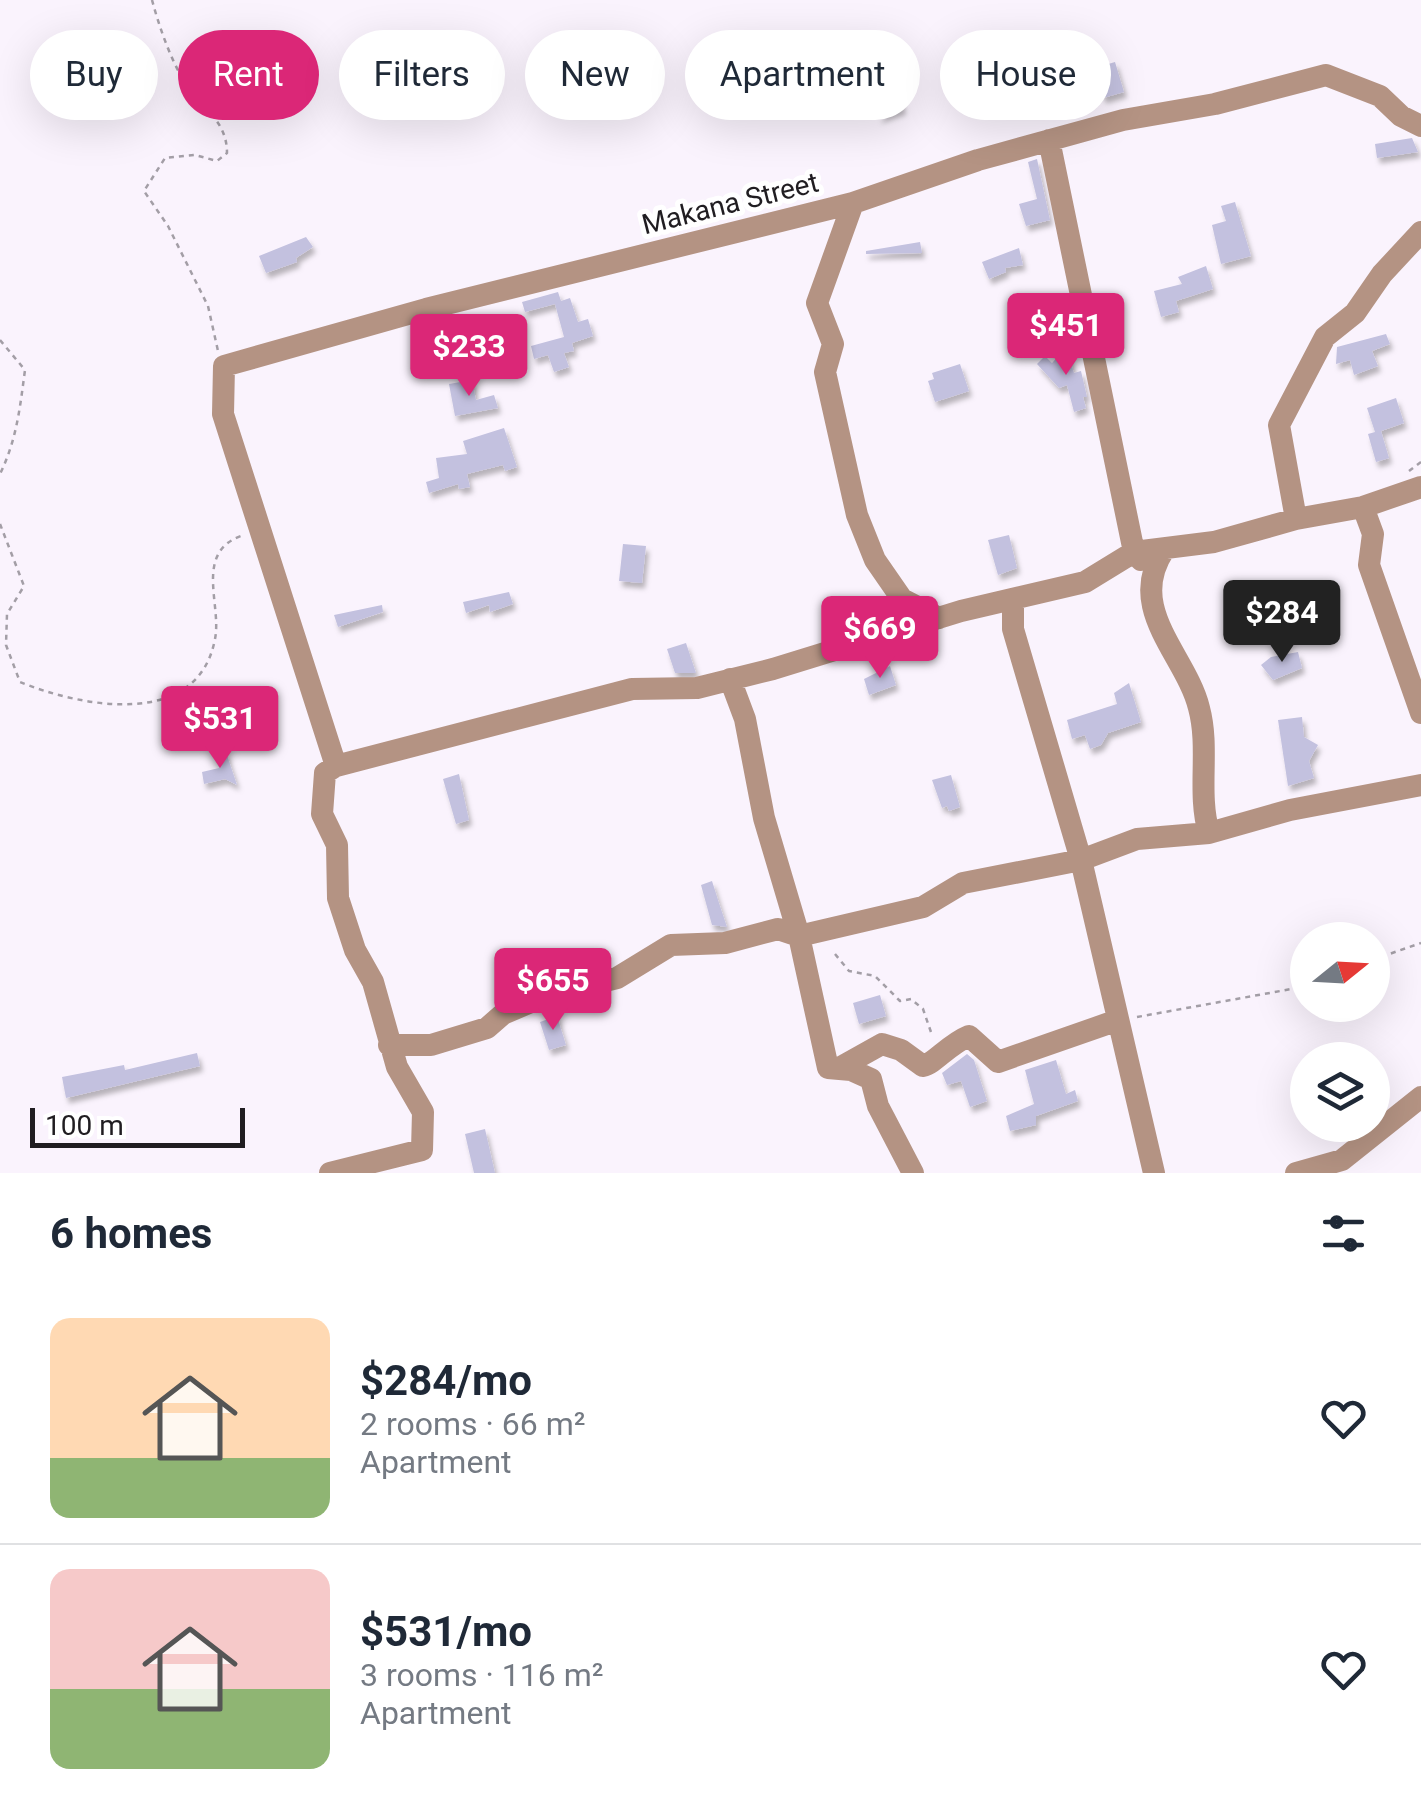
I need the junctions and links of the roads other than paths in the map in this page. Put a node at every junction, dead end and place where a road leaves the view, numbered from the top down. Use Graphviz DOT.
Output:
graph roads {
  1 [pos="1421,126"];
  2 [pos="1049,140"];
  3 [pos="853,204"];
  4 [pos="1421,232"];
  5 [pos="1412,489"];
  6 [pos="1363,507"];
  7 [pos="1296,519"];
  8 [pos="1134,552"];
  9 [pos="1157,560"];
  10 [pos="1012,599"];
  11 [pos="939,618"];
  12 [pos="730,679"];
  13 [pos="1421,713"];
  14 [pos="336,766"];
  15 [pos="1421,784"];
  16 [pos="1209,833"];
  17 [pos="1081,860"];
  18 [pos="799,936"];
  19 [pos="1118,1020"];
  20 [pos="389,1045"];
  21 [pos="839,1068"];
  22 [pos="1421,1097"];
  23 [pos="1342,1166"];
  24 [pos="330,1173"];
  25 [pos="913,1173"];
  26 [pos="1154,1173"];
  27 [pos="1296,1173"];
  1 -- 2 [label="street, Makana Street"];
  2 -- 3 [label="street, Makana Street"];
  2 -- 8 [label="street"];
  3 -- 11 [label="street"];
  3 -- 14 [label="street, Makana Street"];
  4 -- 7 [label="street"];
  5 -- 6 [label="street"];
  6 -- 7 [label="street"];
  6 -- 13 [label="street"];
  7 -- 9 [label="street"];
  8 -- 9 [label="street"];
  8 -- 10 [label="street"];
  9 -- 16 [label="street"];
  10 -- 11 [label="street"];
  10 -- 17 [label="street"];
  11 -- 12 [label="street"];
  12 -- 14 [label="street"];
  12 -- 18 [label="street"];
  14 -- 20 [label="street"];
  15 -- 16 [label="street"];
  16 -- 17 [label="street"];
  17 -- 18 [label="street"];
  17 -- 19 [label="street"];
  18 -- 20 [label="street"];
  18 -- 21 [label="street"];
  19 -- 21 [label="street"];
  19 -- 26 [label="street"];
  20 -- 24 [label="street"];
  21 -- 25 [label="street"];
  22 -- 23 [label="street"];
  23 -- 27 [label="street"];
}
